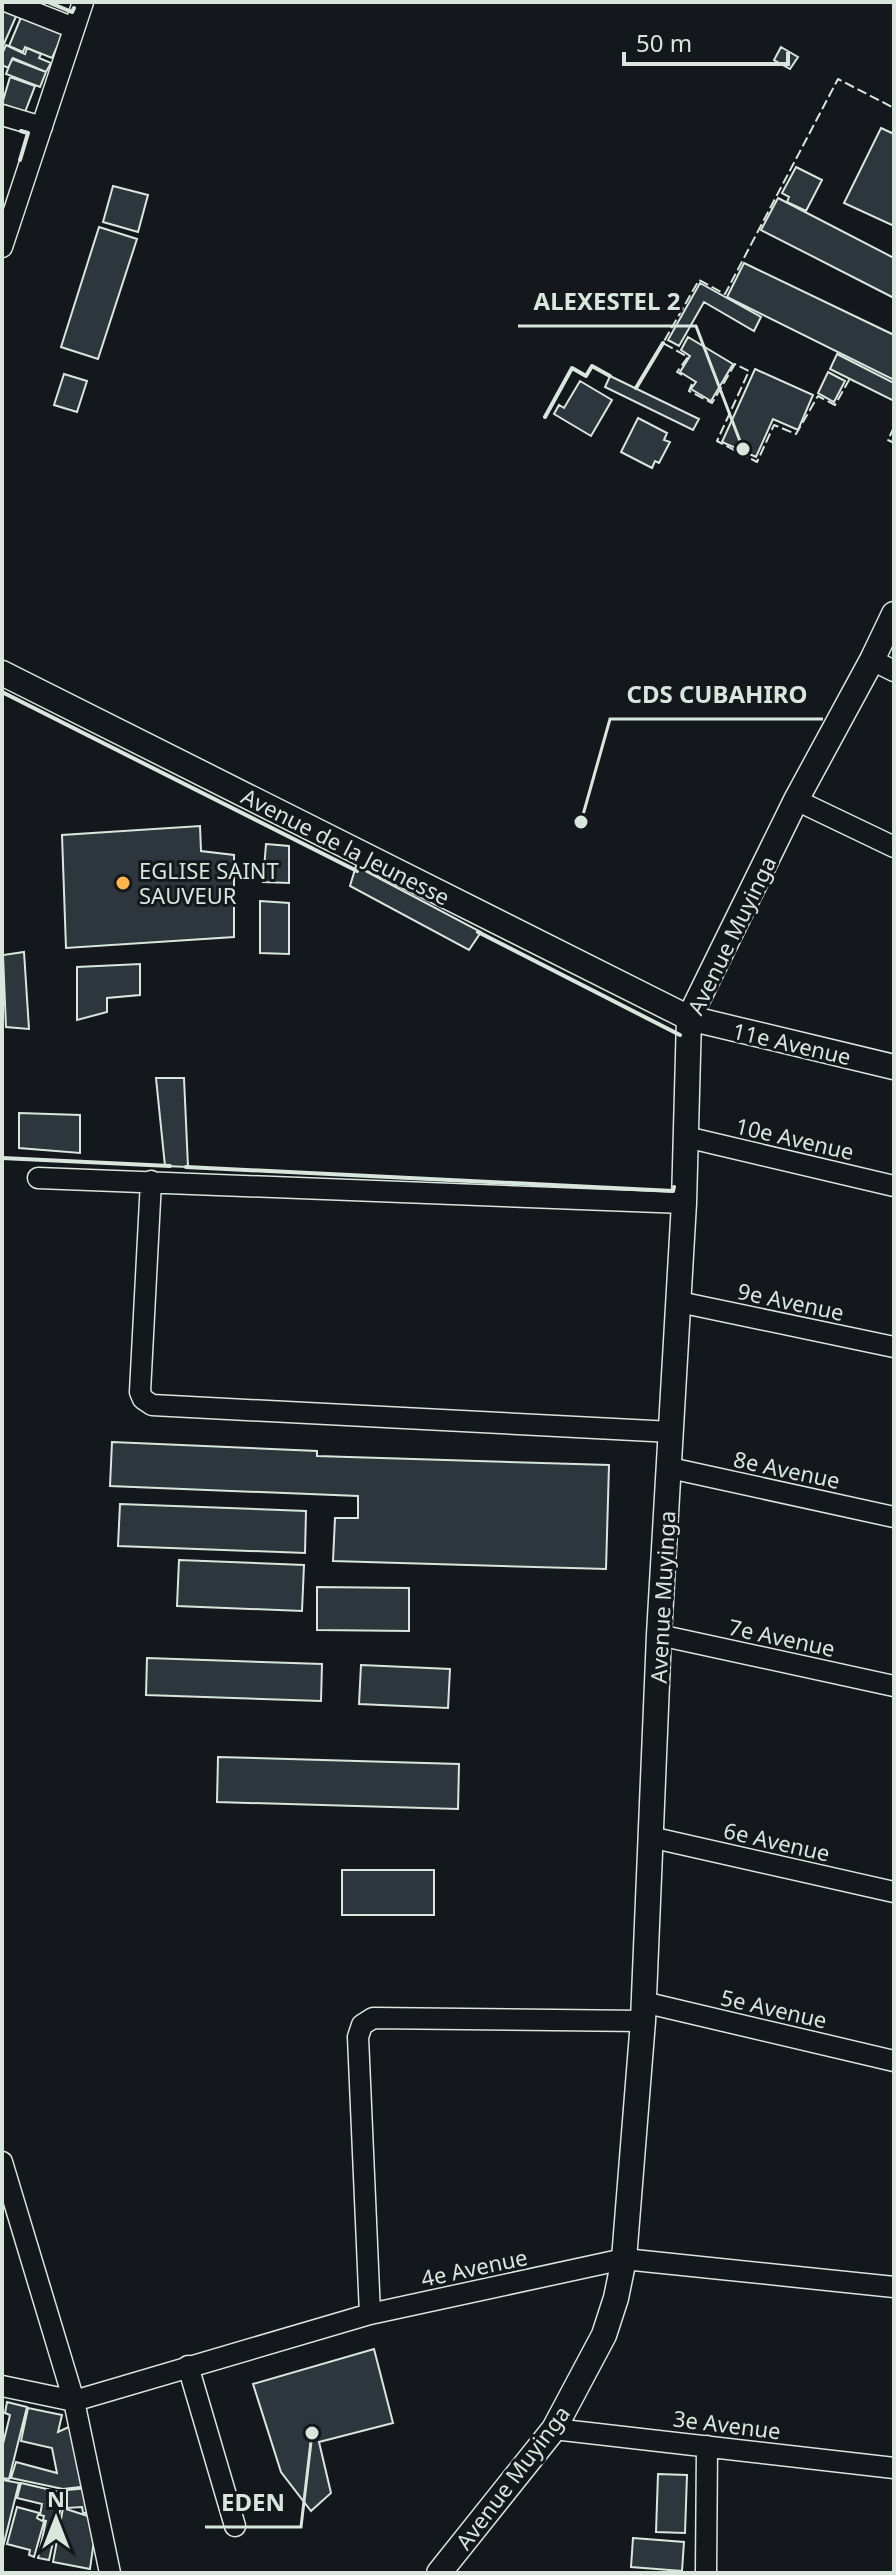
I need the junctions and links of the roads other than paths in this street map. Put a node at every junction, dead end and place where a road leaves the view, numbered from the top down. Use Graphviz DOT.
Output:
graph roads {
  1 [pos="8,2"];
  2 [pos="83,2"];
  3 [pos="74,28"];
  4 [pos="2,115"];
  5 [pos="42,127"];
  6 [pos="2,247"];
  7 [pos="894,614"];
  8 [pos="872,660"];
  9 [pos="894,671"];
  10 [pos="2,673"];
  11 [pos="796,800"];
  12 [pos="894,847"];
  13 [pos="689,1018"];
  14 [pos="894,1067"];
  15 [pos="686,1137"];
  16 [pos="38,1178"];
  17 [pos="151,1181"];
  18 [pos="894,1186"];
  19 [pos="684,1203"];
  20 [pos="679,1302"];
  21 [pos="894,1347"];
  22 [pos="672,1432"];
  23 [pos="670,1468"];
  24 [pos="894,1517"];
  25 [pos="659,1635"];
  26 [pos="894,1686"];
  27 [pos="650,1837"];
  28 [pos="894,1892"];
  29 [pos="643,2012"];
  30 [pos="894,2061"];
  31 [pos="2,2162"];
  32 [pos="5,2183"];
  33 [pos="624,2259"];
  34 [pos="894,2287"];
  35 [pos="370,2314"];
  36 [pos="188,2366"];
  37 [pos="2,2386"];
  38 [pos="74,2401"];
  39 [pos="554,2429"];
  40 [pos="707,2446"];
  41 [pos="894,2468"];
  42 [pos="235,2526"];
  43 [pos="110,2573"];
  44 [pos="439,2573"];
  45 [pos="706,2573"];
  1 -- 3 [label="street"];
  2 -- 3 [label="street"];
  3 -- 5 [label="street"];
  4 -- 5 [label="street"];
  5 -- 6 [label="street"];
  7 -- 8 [label="street, Avenue Muyinga"];
  8 -- 9 [label="street"];
  8 -- 11 [label="street, Avenue Muyinga"];
  10 -- 13 [label="street, Avenue de la Jeunesse"];
  11 -- 12 [label="street"];
  11 -- 13 [label="street, Avenue Muyinga"];
  13 -- 14 [label="street, 11e Avenue"];
  13 -- 15 [label="street, Avenue Muyinga"];
  15 -- 18 [label="street, 10e Avenue"];
  15 -- 19 [label="street, Avenue Muyinga"];
  16 -- 17 [label="street"];
  17 -- 19 [label="street"];
  17 -- 22 [label="street"];
  19 -- 20 [label="street, Avenue Muyinga"];
  20 -- 21 [label="street, 9e Avenue"];
  20 -- 22 [label="street, Avenue Muyinga"];
  22 -- 23 [label="street, Avenue Muyinga"];
  23 -- 24 [label="street, 8e Avenue"];
  23 -- 25 [label="street, Avenue Muyinga"];
  25 -- 26 [label="street, 7e Avenue"];
  25 -- 27 [label="street, Avenue Muyinga"];
  27 -- 28 [label="street, 6e Avenue"];
  27 -- 29 [label="street, Avenue Muyinga"];
  29 -- 30 [label="street, 5e Avenue"];
  29 -- 33 [label="street, Avenue Muyinga"];
  29 -- 35 [label="street, 5e Avenue"];
  31 -- 32 [label="street"];
  32 -- 38 [label="street"];
  33 -- 34 [label="street, 4e Avenue"];
  33 -- 35 [label="street, 4e Avenue"];
  33 -- 39 [label="street, Avenue Muyinga"];
  35 -- 36 [label="street, 4e Avenue"];
  36 -- 38 [label="street, 4e Avenue"];
  36 -- 42 [label="street"];
  37 -- 38 [label="street"];
  38 -- 43 [label="street"];
  39 -- 40 [label="street, 3e Avenue"];
  39 -- 44 [label="street, Avenue Muyinga"];
  40 -- 41 [label="street, 3e Avenue"];
  40 -- 45 [label="street"];
}
